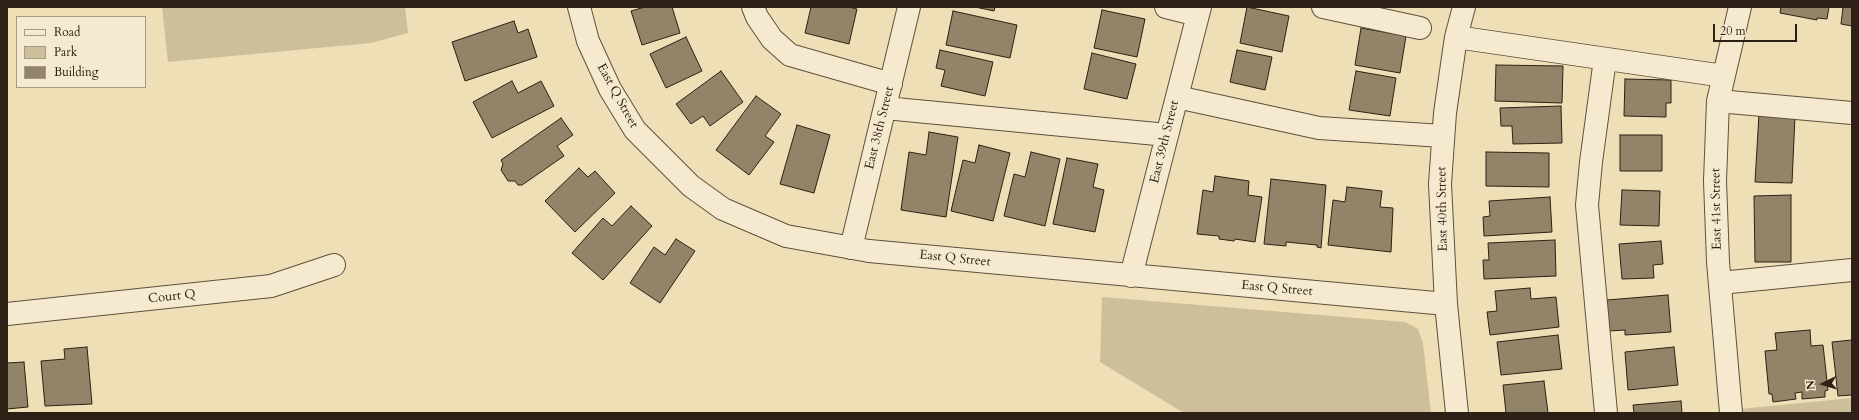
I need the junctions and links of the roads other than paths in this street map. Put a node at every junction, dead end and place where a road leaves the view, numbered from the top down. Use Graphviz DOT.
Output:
graph roads {
  1 [pos="579,7"];
  2 [pos="753,7"];
  3 [pos="909,7"];
  4 [pos="1166,7"];
  5 [pos="1323,7"];
  6 [pos="1464,7"];
  7 [pos="1740,7"];
  8 [pos="1199,11"];
  9 [pos="1420,28"];
  10 [pos="1456,37"];
  11 [pos="1606,59"];
  12 [pos="1724,76"];
  13 [pos="891,84"];
  14 [pos="1177,97"];
  15 [pos="1718,101"];
  16 [pos="885,108"];
  17 [pos="1852,113"];
  18 [pos="1167,135"];
  19 [pos="1443,136"];
  20 [pos="851,248"];
  21 [pos="334,265"];
  22 [pos="1852,270"];
  23 [pos="1131,276"];
  24 [pos="1720,283"];
  25 [pos="1446,304"];
  26 [pos="7,314"];
  27 [pos="1457,413"];
  28 [pos="1606,413"];
  29 [pos="1731,413"];
  1 -- 20 [label="street, East Q Street"];
  2 -- 13 [label="street"];
  3 -- 13 [label="street, East 38th Street"];
  4 -- 8 [label="street"];
  5 -- 9 [label="street"];
  6 -- 10 [label="street, East 40th Street"];
  7 -- 12 [label="street, East 41st Street"];
  8 -- 14 [label="street, East 39th Street"];
  10 -- 11 [label="street"];
  10 -- 19 [label="street, East 40th Street"];
  11 -- 12 [label="street"];
  11 -- 28 [label="street"];
  12 -- 15 [label="street, East 41st Street"];
  13 -- 16 [label="street, East 38th Street"];
  14 -- 18 [label="street, East 39th Street"];
  14 -- 19 [label="street"];
  15 -- 17 [label="street"];
  15 -- 24 [label="street, East 41st Street"];
  16 -- 18 [label="street"];
  16 -- 20 [label="street, East 38th Street"];
  18 -- 23 [label="street, East 39th Street"];
  19 -- 25 [label="street, East 40th Street"];
  20 -- 23 [label="street, East Q Street"];
  21 -- 26 [label="street, Court Q"];
  22 -- 24 [label="street"];
  23 -- 25 [label="street, East Q Street"];
  24 -- 29 [label="street, East 41st Street"];
  25 -- 27 [label="street, East 40th Street"];
}
